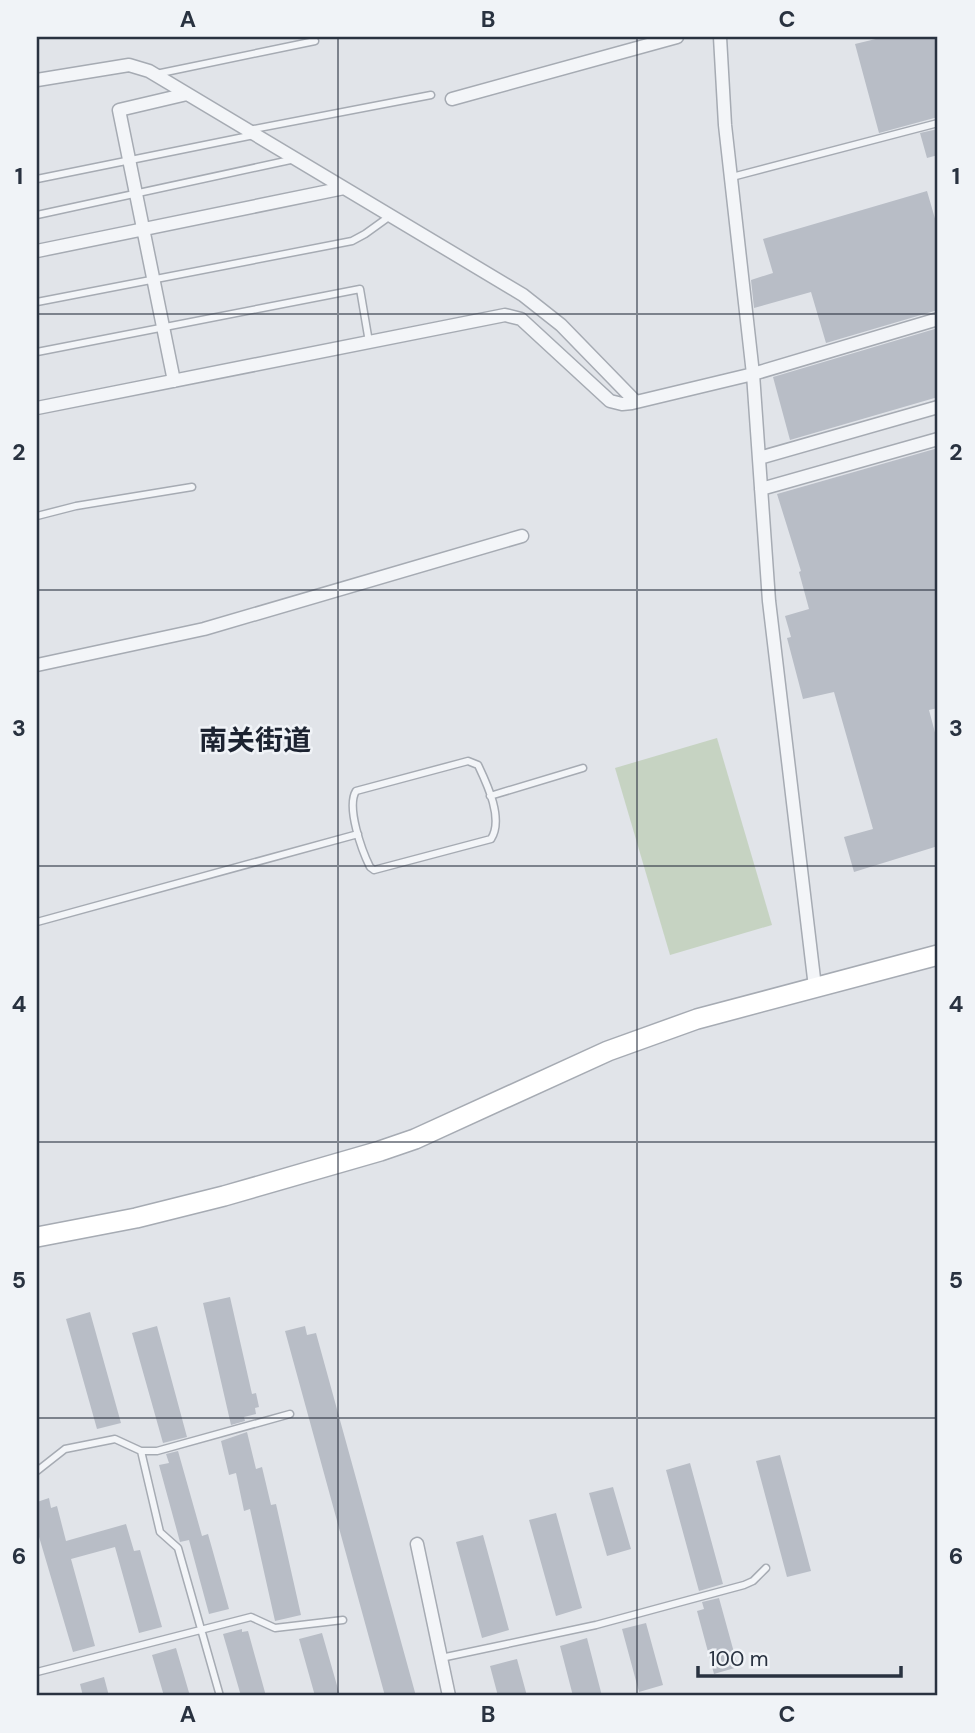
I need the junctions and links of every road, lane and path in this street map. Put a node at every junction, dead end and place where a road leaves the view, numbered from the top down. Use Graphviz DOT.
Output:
graph roads {
  1 [pos="677,37"];
  2 [pos="720,37"];
  3 [pos="315,41"];
  4 [pos="154,74"];
  5 [pos="37,80"];
  6 [pos="187,94"];
  7 [pos="431,95"];
  8 [pos="452,99"];
  9 [pos="938,123"];
  10 [pos="251,132"];
  11 [pos="129,159"];
  12 [pos="296,159"];
  13 [pos="732,177"];
  14 [pos="37,178"];
  15 [pos="344,188"];
  16 [pos="136,194"];
  17 [pos="37,215"];
  18 [pos="390,216"];
  19 [pos="143,229"];
  20 [pos="37,251"];
  21 [pos="153,279"];
  22 [pos="523,295"];
  23 [pos="37,302"];
  24 [pos="513,317"];
  25 [pos="938,319"];
  26 [pos="163,326"];
  27 [pos="369,343"];
  28 [pos="37,352"];
  29 [pos="753,374"];
  30 [pos="174,381"];
  31 [pos="636,402"];
  32 [pos="938,407"];
  33 [pos="37,408"];
  34 [pos="938,439"];
  35 [pos="759,458"];
  36 [pos="192,487"];
  37 [pos="761,489"];
  38 [pos="37,516"];
  39 [pos="522,536"];
  40 [pos="37,665"];
  41 [pos="583,768"];
  42 [pos="490,796"];
  43 [pos="358,834"];
  44 [pos="37,922"];
  45 [pos="938,956"];
  46 [pos="815,987"];
  47 [pos="37,1237"];
  48 [pos="290,1414"];
  49 [pos="141,1451"];
  50 [pos="37,1471"];
  51 [pos="417,1544"];
  52 [pos="766,1568"];
  53 [pos="343,1620"];
  54 [pos="201,1630"];
  55 [pos="441,1658"];
  56 [pos="37,1672"];
  57 [pos="220,1696"];
  58 [pos="449,1696"];
  1 -- 8 [label="street"];
  2 -- 13 [label="street"];
  3 -- 4 [label="lane"];
  4 -- 5 [label="street"];
  4 -- 6 [label="street"];
  6 -- 10 [label="street"];
  6 -- 11 [label="street"];
  7 -- 10 [label="lane"];
  9 -- 13 [label="lane"];
  10 -- 11 [label="lane"];
  10 -- 12 [label="street"];
  11 -- 14 [label="lane"];
  11 -- 16 [label="street"];
  12 -- 15 [label="street"];
  12 -- 16 [label="lane"];
  13 -- 29 [label="street"];
  15 -- 18 [label="street"];
  15 -- 19 [label="street"];
  16 -- 17 [label="lane"];
  16 -- 19 [label="street"];
  18 -- 21 [label="lane"];
  18 -- 22 [label="street"];
  19 -- 20 [label="street"];
  19 -- 21 [label="street"];
  21 -- 23 [label="lane"];
  21 -- 26 [label="street"];
  22 -- 24 [label="street"];
  22 -- 31 [label="street"];
  24 -- 27 [label="street"];
  24 -- 31 [label="street"];
  25 -- 29 [label="street"];
  26 -- 27 [label="lane"];
  26 -- 28 [label="lane"];
  26 -- 30 [label="street"];
  27 -- 30 [label="street"];
  29 -- 31 [label="street"];
  29 -- 35 [label="street"];
  30 -- 33 [label="street"];
  32 -- 35 [label="street"];
  34 -- 37 [label="street"];
  35 -- 37 [label="street"];
  36 -- 38 [label="lane"];
  37 -- 46 [label="street"];
  39 -- 40 [label="street"];
  41 -- 42 [label="lane"];
  42 -- 43 [label="lane"];
  42 -- 43 [label="lane"];
  43 -- 44 [label="lane"];
  45 -- 46 [label="street"];
  46 -- 47 [label="street"];
  48 -- 49 [label="lane"];
  49 -- 50 [label="lane"];
  49 -- 54 [label="lane"];
  51 -- 55 [label="street"];
  52 -- 55 [label="lane"];
  53 -- 54 [label="lane"];
  54 -- 56 [label="lane"];
  54 -- 57 [label="lane"];
  55 -- 58 [label="street"];
}
